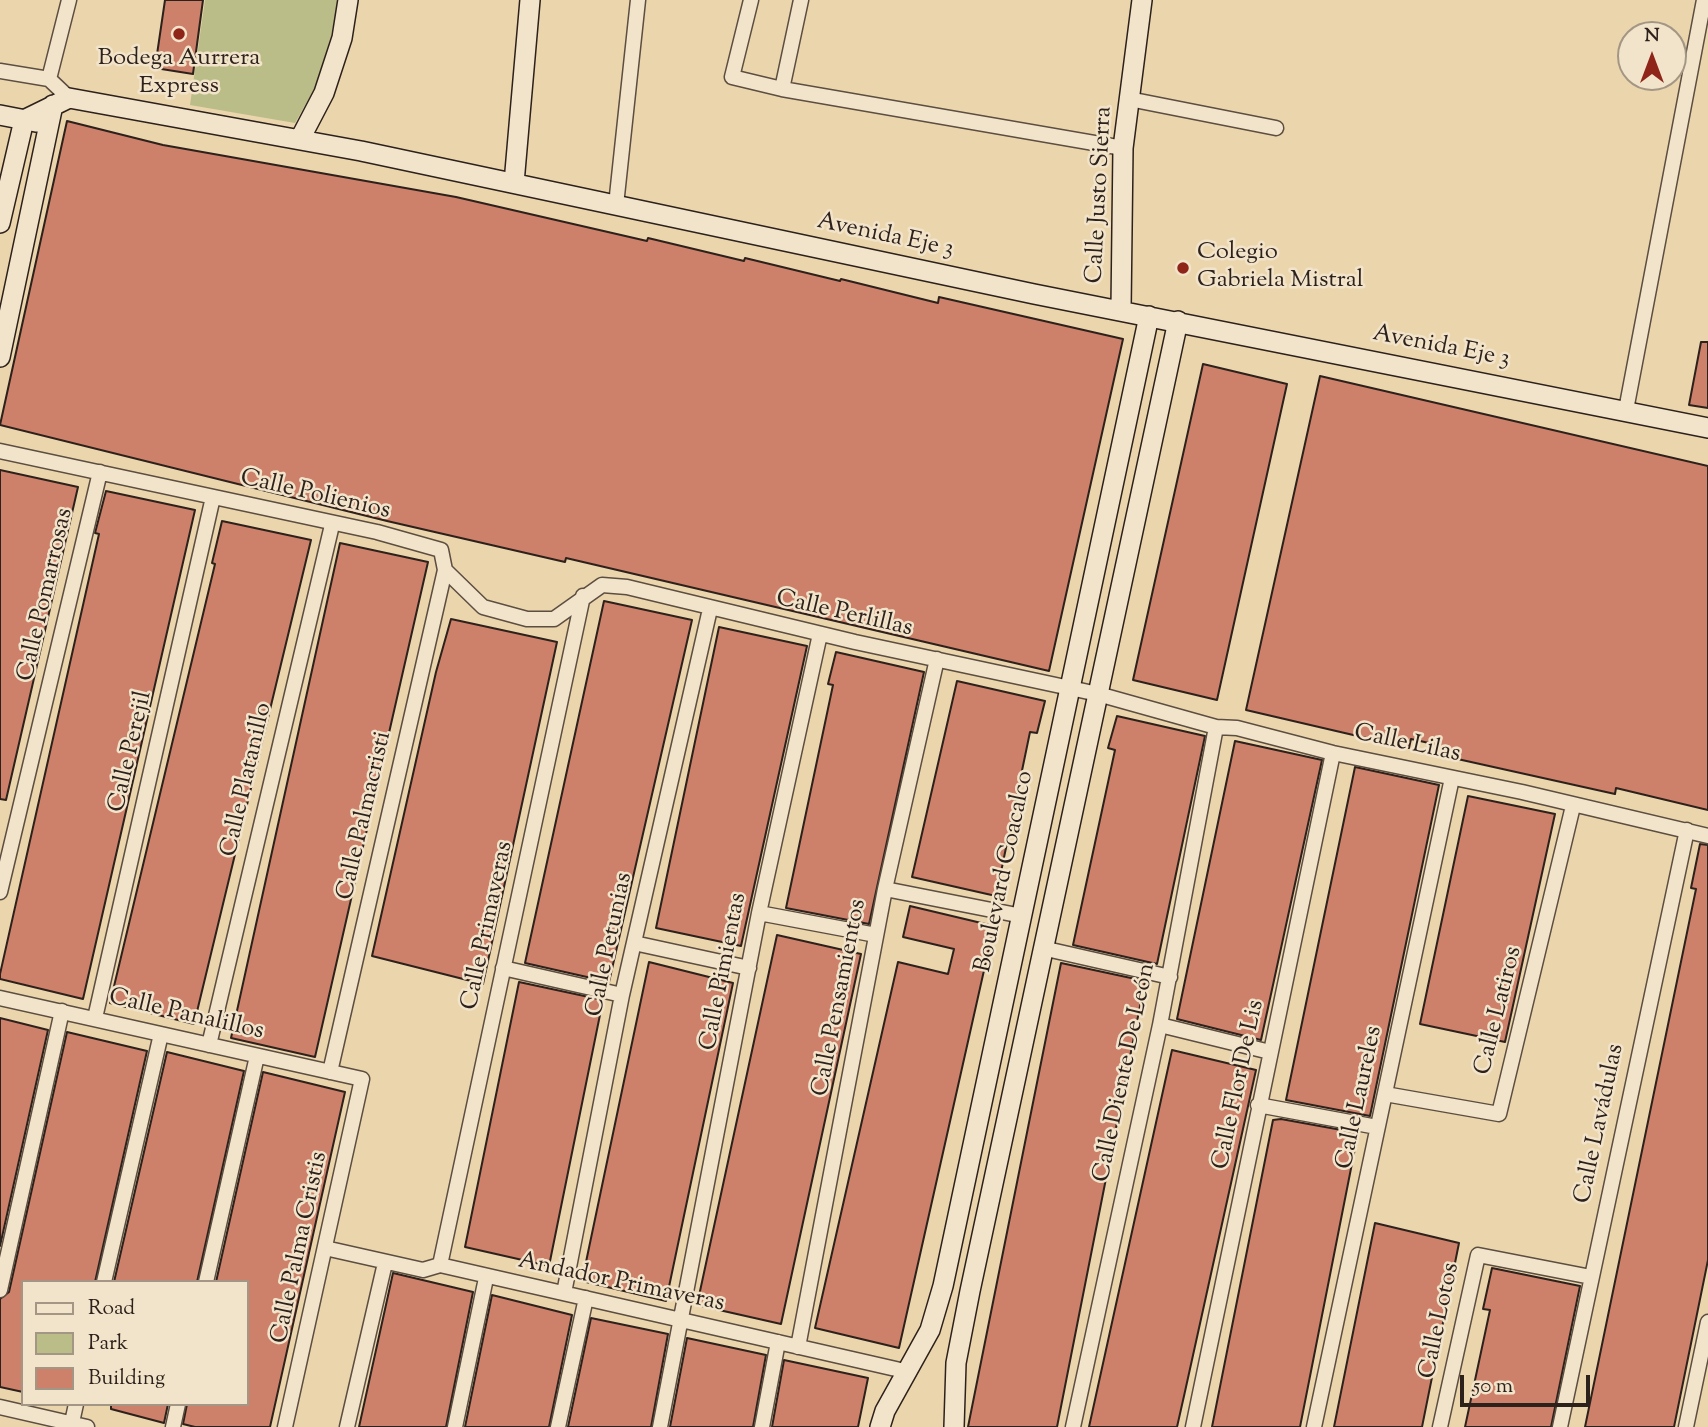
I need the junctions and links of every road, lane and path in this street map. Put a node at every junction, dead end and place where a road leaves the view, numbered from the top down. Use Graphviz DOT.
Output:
graph roads {
  1 [pos="69,0"];
  2 [pos="348,0"];
  3 [pos="530,0"];
  4 [pos="638,0"];
  5 [pos="751,0"];
  6 [pos="802,0"];
  7 [pos="1142,0"];
  8 [pos="1704,0"];
  9 [pos="0,71"];
  10 [pos="49,79"];
  11 [pos="782,89"];
  12 [pos="1129,99"];
  13 [pos="57,110"];
  14 [pos="0,115"];
  15 [pos="24,120"];
  16 [pos="1276,128"];
  17 [pos="300,139"];
  18 [pos="1123,148"];
  19 [pos="514,183"];
  20 [pos="616,205"];
  21 [pos="0,223"];
  22 [pos="1121,309"];
  23 [pos="1149,316"];
  24 [pos="1178,321"];
  25 [pos="0,357"];
  26 [pos="1626,410"];
  27 [pos="1708,428"];
  28 [pos="0,451"];
  29 [pos="100,472"];
  30 [pos="213,497"];
  31 [pos="332,525"];
  32 [pos="445,570"];
  33 [pos="583,596"];
  34 [pos="710,609"];
  35 [pos="820,634"];
  36 [pos="937,659"];
  37 [pos="1071,688"];
  38 [pos="1098,694"];
  39 [pos="1216,727"];
  40 [pos="1333,753"];
  41 [pos="1452,778"];
  42 [pos="1573,806"];
  43 [pos="1687,831"];
  44 [pos="1708,836"];
  45 [pos="885,889"];
  46 [pos="0,892"];
  47 [pos="760,913"];
  48 [pos="1021,916"];
  49 [pos="876,935"];
  50 [pos="634,943"];
  51 [pos="1042,948"];
  52 [pos="503,968"];
  53 [pos="749,968"];
  54 [pos="1170,977"];
  55 [pos="622,995"];
  56 [pos="0,998"];
  57 [pos="62,1011"];
  58 [pos="95,1018"];
  59 [pos="1160,1025"];
  60 [pos="161,1034"];
  61 [pos="209,1045"];
  62 [pos="1270,1052"];
  63 [pos="257,1056"];
  64 [pos="330,1072"];
  65 [pos="362,1079"];
  66 [pos="1385,1094"];
  67 [pos="1258,1105"];
  68 [pos="1377,1128"];
  69 [pos="325,1248"];
  70 [pos="385,1263"];
  71 [pos="440,1265"];
  72 [pos="486,1278"];
  73 [pos="1591,1278"];
  74 [pos="104,1280"];
  75 [pos="206,1280"];
  76 [pos="0,1290"];
  77 [pos="564,1293"];
  78 [pos="586,1298"];
  79 [pos="682,1320"];
  80 [pos="1708,1322"];
  81 [pos="778,1342"];
  82 [pos="798,1346"];
  83 [pos="909,1372"];
  84 [pos="76,1406"];
  85 [pos="178,1406"];
  86 [pos="0,1407"];
  87 [pos="72,1425"];
  88 [pos="87,1427"];
  89 [pos="173,1427"];
  90 [pos="285,1427"];
  91 [pos="347,1427"];
  92 [pos="455,1427"];
  93 [pos="558,1427"];
  94 [pos="660,1427"];
  95 [pos="762,1427"];
  96 [pos="880,1427"];
  97 [pos="954,1427"];
  98 [pos="1073,1427"];
  99 [pos="1193,1427"];
  100 [pos="1314,1427"];
  101 [pos="1440,1427"];
  102 [pos="1560,1427"];
  103 [pos="1686,1427"];
  1 -- 10 [label="street"];
  2 -- 17 [label="main road"];
  3 -- 19 [label="main road"];
  4 -- 20 [label="street"];
  5 -- 11 [label="street"];
  6 -- 11 [label="street"];
  7 -- 12 [label="main road, Calle Justo Sierra"];
  8 -- 26 [label="street"];
  9 -- 10 [label="street"];
  10 -- 13 [label="street"];
  11 -- 18 [label="street"];
  12 -- 16 [label="street"];
  12 -- 18 [label="main road, Calle Justo Sierra"];
  13 -- 15 [label="main road, Avenida Eje 3"];
  13 -- 17 [label="main road, Avenida Eje 3"];
  13 -- 25 [label="main road"];
  14 -- 15 [label="main road, Avenida Eje 3"];
  15 -- 21 [label="main road"];
  17 -- 19 [label="main road, Avenida Eje 3"];
  18 -- 22 [label="main road, Calle Justo Sierra"];
  19 -- 20 [label="main road, Avenida Eje 3"];
  20 -- 22 [label="main road, Avenida Eje 3"];
  22 -- 23 [label="main road, Avenida Eje 3"];
  23 -- 24 [label="main road, Avenida Eje 3"];
  23 -- 37 [label="main road, Boulevard Coacalco"];
  24 -- 26 [label="main road, Avenida Eje 3"];
  24 -- 38 [label="main road, Boulevard Coacalco"];
  26 -- 27 [label="main road, Avenida Eje 3"];
  28 -- 29 [label="street, Calle Polienios"];
  29 -- 30 [label="street, Calle Polienios"];
  29 -- 46 [label="street, Calle Pomarrosas"];
  30 -- 31 [label="street, Calle Polienios"];
  30 -- 58 [label="street, Calle Perejil"];
  31 -- 32 [label="street, Calle Polienios"];
  31 -- 61 [label="street, Calle Platanillo"];
  32 -- 33 [label="street, Calle Polienios"];
  32 -- 64 [label="street, Calle Palmacristi"];
  33 -- 34 [label="street, Calle Perlillas"];
  33 -- 52 [label="street, Calle Primaveras"];
  34 -- 35 [label="street, Calle Perlillas"];
  34 -- 50 [label="street, Calle Petunias"];
  35 -- 36 [label="street, Calle Perlillas"];
  35 -- 47 [label="street, Calle Pimientas"];
  36 -- 37 [label="street, Calle Perlillas"];
  36 -- 45 [label="street, Calle Pensamientos"];
  37 -- 38 [label="street, Calle Perlillas"];
  37 -- 48 [label="main road, Boulevard Coacalco"];
  38 -- 39 [label="street, Calle Lilas"];
  38 -- 51 [label="main road, Boulevard Coacalco"];
  39 -- 40 [label="street, Calle Lilas"];
  39 -- 54 [label="street, Calle Diente De León"];
  40 -- 41 [label="street, Calle Lilas"];
  40 -- 62 [label="street, Calle Flor De Lis"];
  41 -- 42 [label="street, Calle Lilas"];
  41 -- 66 [label="street, Calle Laureles"];
  42 -- 43 [label="street, Calle Lilas"];
  42 -- 66 [label="street, Calle Latiros"];
  43 -- 44 [label="street, Calle Lilas"];
  43 -- 73 [label="street, Calle Lavádulas"];
  45 -- 48 [label="street"];
  45 -- 49 [label="street, Calle Pensamientos"];
  47 -- 49 [label="street"];
  47 -- 53 [label="street, Calle Pimientas"];
  48 -- 83 [label="main road, Boulevard Coacalco"];
  49 -- 82 [label="street, Calle Pensamientos"];
  50 -- 53 [label="street"];
  50 -- 55 [label="street, Calle Petunias"];
  51 -- 54 [label="street"];
  51 -- 97 [label="main road, Boulevard Coacalco"];
  52 -- 55 [label="street"];
  52 -- 71 [label="street, Calle Primaveras"];
  53 -- 79 [label="street, Calle Pimientas"];
  54 -- 59 [label="street, Calle Diente De León"];
  55 -- 77 [label="street, Calle Petunias"];
  56 -- 57 [label="street, Calle Panalillos"];
  57 -- 58 [label="street, Calle Panalillos"];
  57 -- 76 [label="street"];
  58 -- 60 [label="street, Calle Panalillos"];
  59 -- 62 [label="street"];
  59 -- 98 [label="street, Calle Diente De León"];
  60 -- 61 [label="street, Calle Panalillos"];
  60 -- 74 [label="street"];
  61 -- 63 [label="street, Calle Panalillos"];
  62 -- 67 [label="street, Calle Flor De Lis"];
  63 -- 64 [label="street, Calle Panalillos"];
  63 -- 75 [label="street"];
  64 -- 65 [label="street, Calle Panalillos"];
  65 -- 69 [label="street, Calle Palma Cristis"];
  66 -- 68 [label="street, Calle Laureles"];
  67 -- 68 [label="street"];
  67 -- 99 [label="street, Calle Flor De Lis"];
  68 -- 100 [label="street, Calle Laureles"];
  69 -- 70 [label="street, Andador Primaveras"];
  69 -- 90 [label="street, Calle Palma Cristis"];
  70 -- 71 [label="street, Andador Primaveras"];
  70 -- 91 [label="street"];
  71 -- 72 [label="street, Andador Primaveras"];
  72 -- 77 [label="street, Andador Primaveras"];
  72 -- 92 [label="street"];
  73 -- 101 [label="street, Calle Lotos"];
  73 -- 102 [label="street, Calle Lavádulas"];
  77 -- 78 [label="street, Andador Primaveras"];
  78 -- 79 [label="street, Andador Primaveras"];
  78 -- 93 [label="street"];
  79 -- 81 [label="street, Andador Primaveras"];
  79 -- 94 [label="street, Calle Pimientas"];
  80 -- 103 [label="street"];
  81 -- 82 [label="street, Andador Primaveras"];
  81 -- 95 [label="street"];
  82 -- 83 [label="street, Andador Primaveras"];
  83 -- 96 [label="main road, Boulevard Coacalco"];
  84 -- 87 [label="street"];
  85 -- 89 [label="street"];
  86 -- 87 [label="street"];
  87 -- 88 [label="street"];
}
